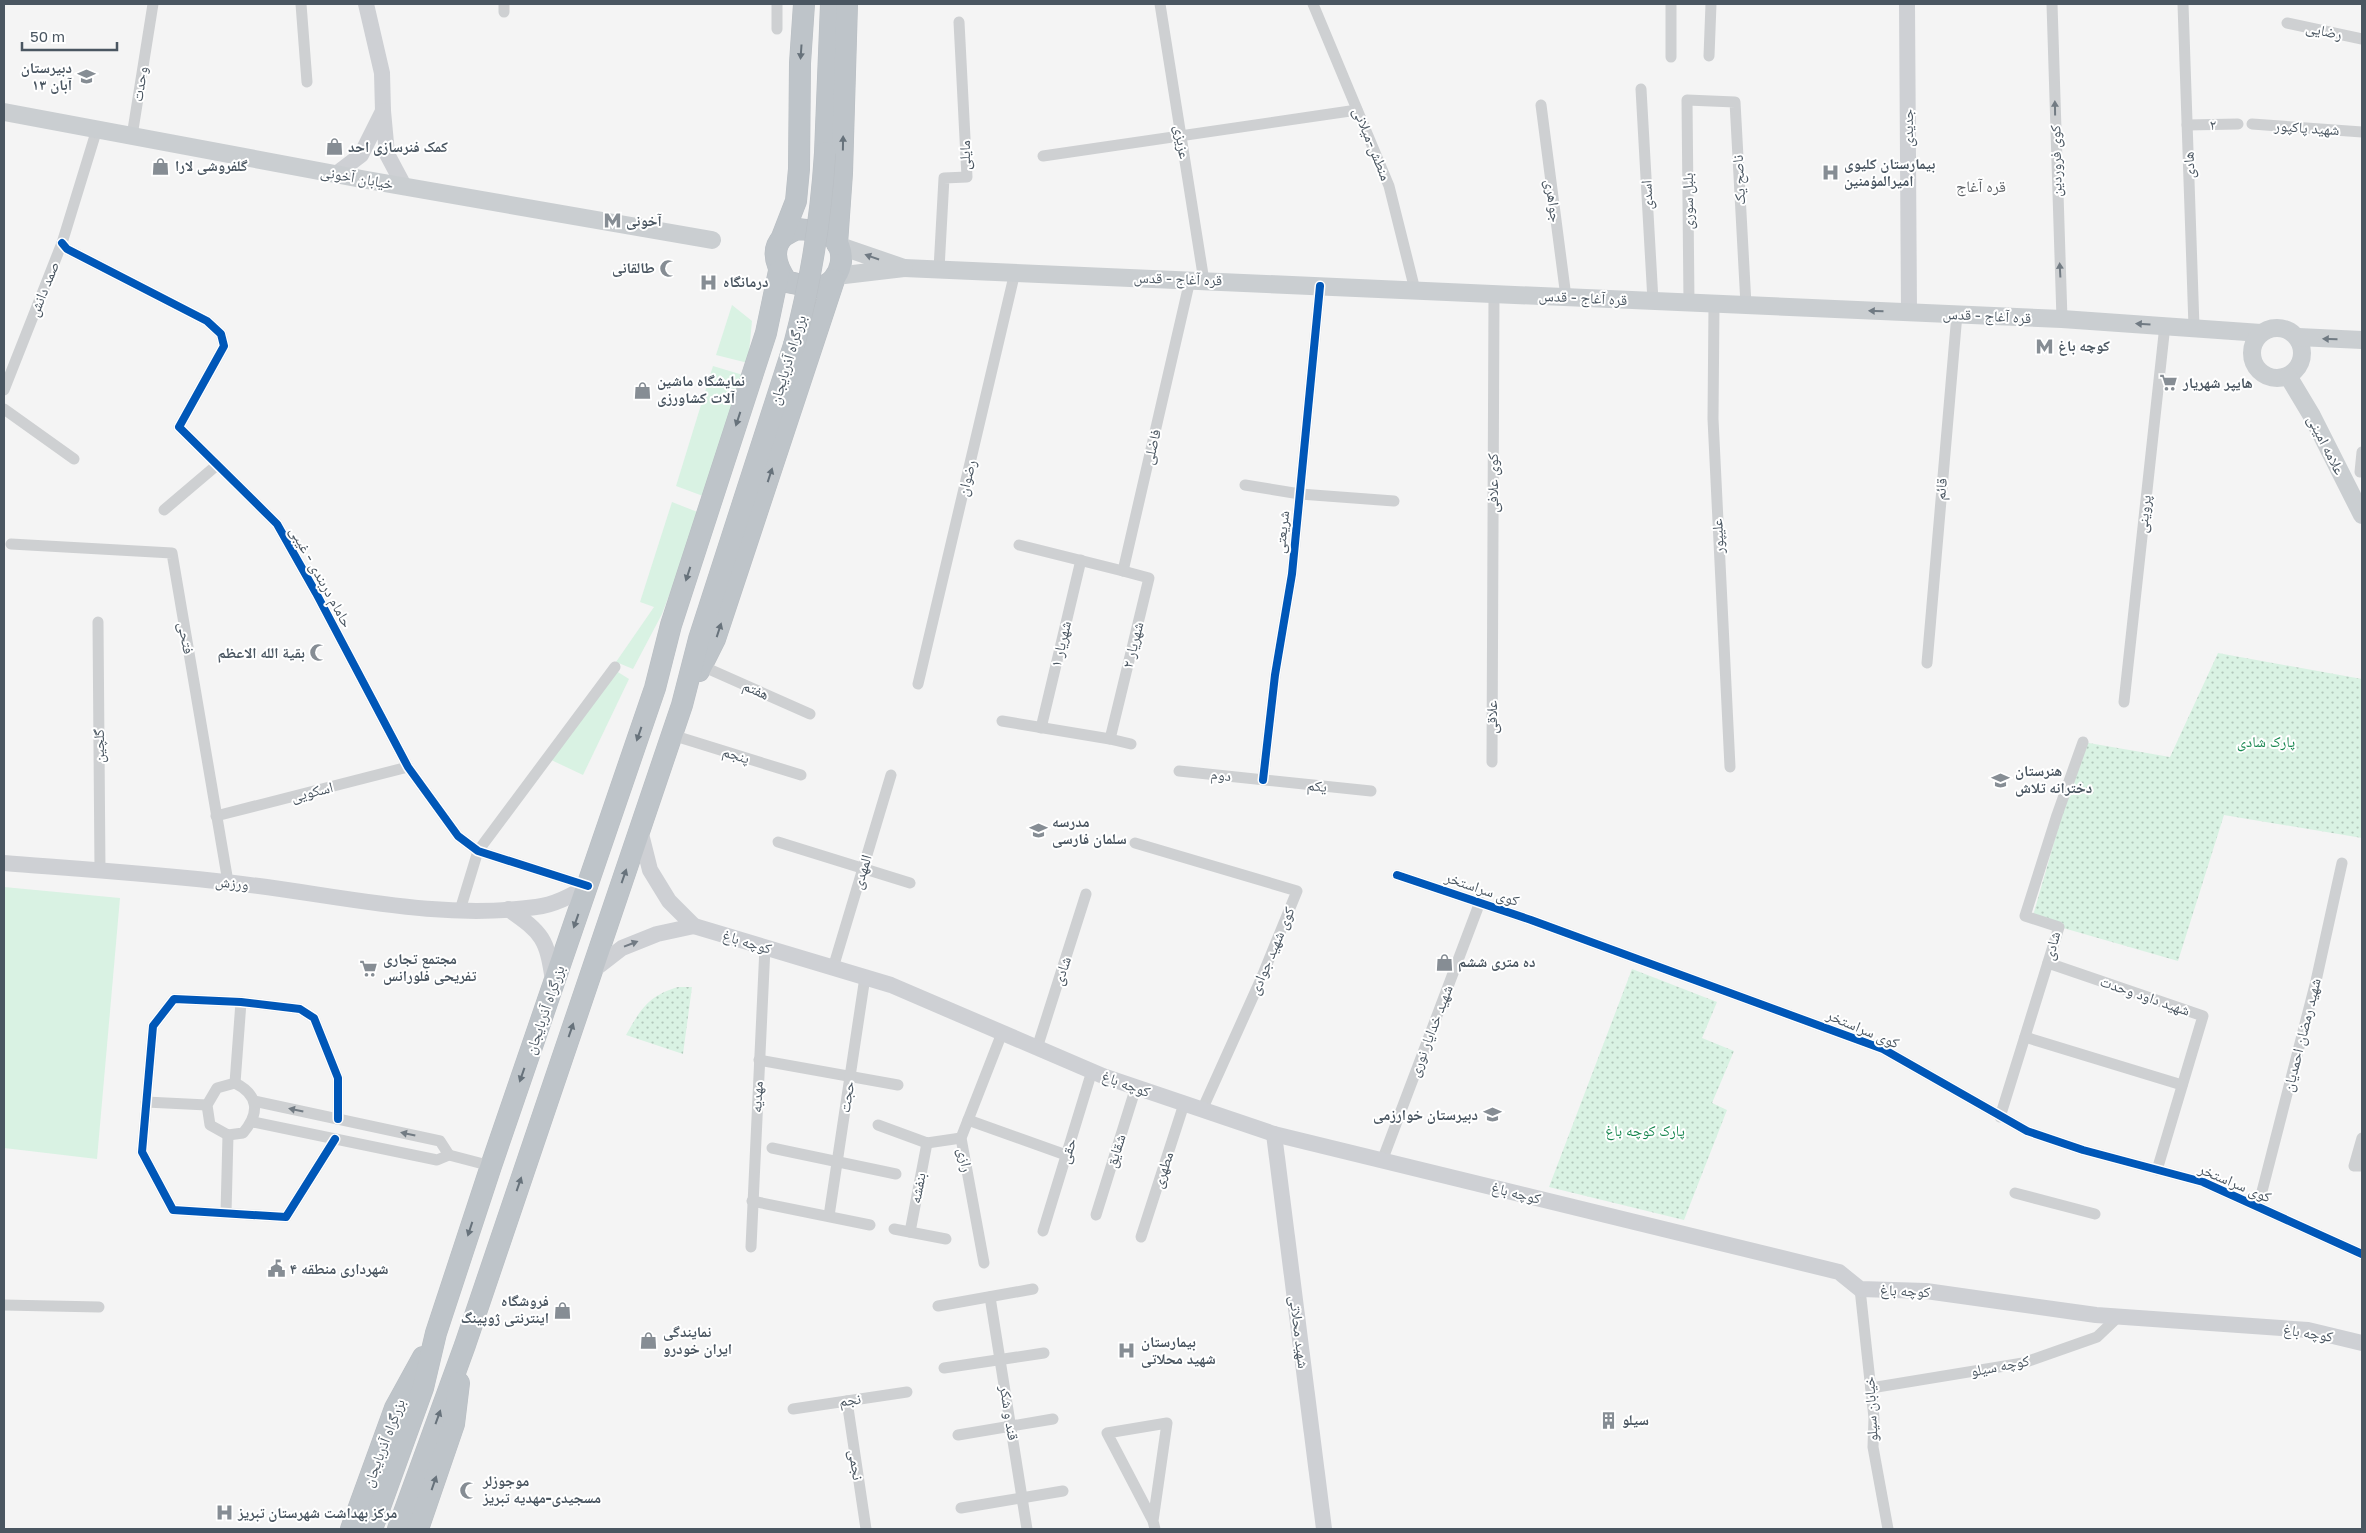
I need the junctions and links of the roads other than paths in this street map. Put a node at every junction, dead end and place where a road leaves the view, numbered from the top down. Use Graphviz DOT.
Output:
graph roads {
  1 [pos="153,4"];
  2 [pos="301,4"];
  3 [pos="366,4"];
  4 [pos="777,4"];
  5 [pos="804,4"];
  6 [pos="818,4"];
  7 [pos="831,4"];
  8 [pos="847,4"];
  9 [pos="1160,4"];
  10 [pos="1313,4"];
  11 [pos="1671,4"];
  12 [pos="1711,4"];
  13 [pos="1907,4"];
  14 [pos="2052,4"];
  15 [pos="2183,4"];
  16 [pos="959,22"];
  17 [pos="2287,23"];
  18 [pos="777,29"];
  19 [pos="2362,39"];
  20 [pos="1709,56"];
  21 [pos="1671,57"];
  22 [pos="307,82"];
  23 [pos="1641,90"];
  24 [pos="1687,100"];
  25 [pos="1540,106"];
  26 [pos="1357,110"];
  27 [pos="383,111"];
  28 [pos="4,112"];
  29 [pos="2238,124"];
  30 [pos="2252,124"];
  31 [pos="2187,125"];
  32 [pos="97,129"];
  33 [pos="2362,132"];
  34 [pos="132,136"];
  35 [pos="1181,136"];
  36 [pos="818,152"];
  37 [pos="1043,156"];
  38 [pos="799,169"];
  39 [pos="842,172"];
  40 [pos="336,174"];
  41 [pos="404,186"];
  42 [pos="782,238"];
  43 [pos="712,240"];
  44 [pos="62,243"];
  45 [pos="839,245"];
  46 [pos="904,268"];
  47 [pos="939,269"];
  48 [pos="780,271"];
  49 [pos="1015,272"];
  50 [pos="835,278"];
  51 [pos="1197,280"];
  52 [pos="1320,286"];
  53 [pos="1415,290"];
  54 [pos="1494,293"];
  55 [pos="1566,297"];
  56 [pos="1653,301"];
  57 [pos="1689,303"];
  58 [pos="1714,304"];
  59 [pos="1746,305"];
  60 [pos="1909,312"];
  61 [pos="1957,314"];
  62 [pos="2062,319"];
  63 [pos="2165,325"];
  64 [pos="2194,327"];
  65 [pos="2261,333"];
  66 [pos="2298,337"];
  67 [pos="2362,340"];
  68 [pos="788,342"];
  69 [pos="2288,376"];
  70 [pos="4,390"];
  71 [pos="4,409"];
  72 [pos="2362,452"];
  73 [pos="74,459"];
  74 [pos="217,466"];
  75 [pos="2360,472"];
  76 [pos="1245,486"];
  77 [pos="1300,494"];
  78 [pos="1394,501"];
  79 [pos="164,510"];
  80 [pos="2362,515"];
  81 [pos="11,544"];
  82 [pos="1019,545"];
  83 [pos="1081,560"];
  84 [pos="1123,571"];
  85 [pos="98,622"];
  86 [pos="1927,664"];
  87 [pos="702,666"];
  88 [pos="615,667"];
  89 [pos="1492,673"];
  90 [pos="918,684"];
  91 [pos="2124,702"];
  92 [pos="682,705"];
  93 [pos="810,714"];
  94 [pos="1002,721"];
  95 [pos="1041,728"];
  96 [pos="672,735"];
  97 [pos="1110,739"];
  98 [pos="2083,742"];
  99 [pos="1131,744"];
  100 [pos="1492,762"];
  101 [pos="408,767"];
  102 [pos="1730,767"];
  103 [pos="1178,771"];
  104 [pos="801,775"];
  105 [pos="892,776"];
  106 [pos="1263,780"];
  107 [pos="1371,792"];
  108 [pos="216,816"];
  109 [pos="640,830"];
  110 [pos="778,842"];
  111 [pos="1135,842"];
  112 [pos="478,850"];
  113 [pos="4,863"];
  114 [pos="2342,863"];
  115 [pos="863,868"];
  116 [pos="100,871"];
  117 [pos="1397,875"];
  118 [pos="228,882"];
  119 [pos="910,883"];
  120 [pos="588,886"];
  121 [pos="1086,894"];
  122 [pos="1480,902"];
  123 [pos="508,909"];
  124 [pos="460,910"];
  125 [pos="694,926"];
  126 [pos="765,947"];
  127 [pos="2048,963"];
  128 [pos="833,968"];
  129 [pos="591,972"];
  130 [pos="865,978"];
  131 [pos="554,985"];
  132 [pos="241,1002"];
  133 [pos="1002,1032"];
  134 [pos="2025,1037"];
  135 [pos="1038,1048"];
  136 [pos="759,1060"];
  137 [pos="1092,1071"];
  138 [pos="850,1076"];
  139 [pos="235,1083"];
  140 [pos="898,1085"];
  141 [pos="2182,1085"];
  142 [pos="1136,1087"];
  143 [pos="254,1101"];
  144 [pos="146,1102"];
  145 [pos="1184,1104"];
  146 [pos="207,1105"];
  147 [pos="1202,1110"];
  148 [pos="2000,1117"];
  149 [pos="338,1119"];
  150 [pos="968,1120"];
  151 [pos="252,1122"];
  152 [pos="878,1125"];
  153 [pos="1274,1134"];
  154 [pos="228,1135"];
  155 [pos="961,1138"];
  156 [pos="2362,1138"];
  157 [pos="335,1139"];
  158 [pos="927,1143"];
  159 [pos="772,1148"];
  160 [pos="449,1155"];
  161 [pos="1066,1155"];
  162 [pos="1382,1160"];
  163 [pos="838,1161"];
  164 [pos="491,1166"];
  165 [pos="2362,1166"];
  166 [pos="2157,1170"];
  167 [pos="896,1174"];
  168 [pos="2015,1193"];
  169 [pos="752,1201"];
  170 [pos="2258,1207"];
  171 [pos="226,1213"];
  172 [pos="2096,1214"];
  173 [pos="1096,1215"];
  174 [pos="829,1216"];
  175 [pos="870,1225"];
  176 [pos="894,1230"];
  177 [pos="1043,1231"];
  178 [pos="910,1232"];
  179 [pos="1141,1237"];
  180 [pos="946,1239"];
  181 [pos="751,1246"];
  182 [pos="2362,1254"];
  183 [pos="984,1263"];
  184 [pos="1860,1288"];
  185 [pos="1033,1289"];
  186 [pos="990,1297"];
  187 [pos="4,1305"];
  188 [pos="938,1306"];
  189 [pos="98,1307"];
  190 [pos="2118,1317"];
  191 [pos="436,1333"];
  192 [pos="2362,1343"];
  193 [pos="465,1345"];
  194 [pos="1044,1353"];
  195 [pos="1000,1360"];
  196 [pos="944,1368"];
  197 [pos="1871,1388"];
  198 [pos="907,1392"];
  199 [pos="847,1401"];
  200 [pos="793,1408"];
  201 [pos="1053,1419"];
  202 [pos="1011,1426"];
  203 [pos="958,1435"];
  204 [pos="1063,1491"];
  205 [pos="1022,1499"];
  206 [pos="961,1508"];
  207 [pos="1154,1525"];
  208 [pos="351,1529"];
  209 [pos="372,1529"];
  210 [pos="398,1529"];
  211 [pos="418,1529"];
  212 [pos="866,1529"];
  213 [pos="1027,1529"];
  214 [pos="1324,1529"];
  215 [pos="1888,1529"];
  1 -- 34 [label="street, وحدت"];
  2 -- 22 [label="street"];
  3 -- 27 [label="main road"];
  4 -- 18 [label="street"];
  5 -- 38 [label="highway, one-way"];
  6 -- 36 [label="highway, بزرگراه آذربایجان"];
  7 -- 36 [label="highway, بزرگراه آذربایجان"];
  39 -- 8 [label="highway, one-way"];
  9 -- 35 [label="street, عزیزی"];
  10 -- 26 [label="street, منطش-میلانی"];
  11 -- 21 [label="street"];
  12 -- 20 [label="street"];
  13 -- 60 [label="main road, جدیدی"];
  62 -- 14 [label="street, کوی فروردین, one-way"];
  15 -- 31 [label="street, هادی"];
  16 -- 47 [label="street, مایلی"];
  17 -- 19 [label="street, رضایی"];
  23 -- 56 [label="street, اسدی"];
  24 -- 57 [label="street, بلبل سوری"];
  24 -- 59 [label="street, ناصح یک"];
  25 -- 55 [label="street, جواهری"];
  26 -- 35 [label="street"];
  26 -- 53 [label="street, منطش-میلانی"];
  27 -- 40 [label="main road"];
  27 -- 41 [label="main road"];
  28 -- 32 [label="main road, خیابان آخونی"];
  29 -- 31 [label="street, ۲"];
  30 -- 33 [label="street, شهید پاکپور"];
  31 -- 64 [label="street, هادی"];
  32 -- 34 [label="main road, خیابان آخونی"];
  32 -- 44 [label="street, صمد دانش"];
  34 -- 40 [label="main road, خیابان آخونی"];
  35 -- 37 [label="street"];
  35 -- 51 [label="street, عزیزی"];
  36 -- 68 [label="highway, بزرگراه آذربایجان"];
  38 -- 39 [label="highway"];
  38 -- 42 [label="highway"];
  39 -- 45 [label="highway"];
  40 -- 41 [label="main road, خیابان آخونی"];
  41 -- 43 [label="main road, خیابان آخونی"];
  42 -- 45 [label="highway"];
  42 -- 48 [label="highway"];
  44 -- 70 [label="street, صمد دانش"];
  44 -- 74 [label="street, حامام دربندی - غیبی"];
  46 -- 45 [label="main road, one-way"];
  45 -- 50 [label="highway"];
  46 -- 47 [label="main road, قره آغاج - قدس"];
  46 -- 50 [label="main road"];
  47 -- 49 [label="main road, قره آغاج - قدس"];
  48 -- 50 [label="highway"];
  48 -- 68 [label="highway, بزرگراه آذربایجان"];
  49 -- 51 [label="main road, قره آغاج - قدس"];
  49 -- 90 [label="street, رضوان"];
  50 -- 68 [label="highway, بزرگراه آذربایجان"];
  51 -- 52 [label="main road, قره آغاج - قدس"];
  51 -- 84 [label="street, فاضلی"];
  52 -- 53 [label="main road, قره آغاج - قدس"];
  52 -- 77 [label="street, شریعتی"];
  53 -- 54 [label="main road, قره آغاج - قدس"];
  54 -- 55 [label="main road, قره آغاج - قدس"];
  54 -- 89 [label="street, کوی علافی"];
  55 -- 56 [label="main road, قره آغاج - قدس"];
  56 -- 57 [label="main road, قره آغاج - قدس"];
  57 -- 58 [label="main road, قره آغاج - قدس"];
  58 -- 59 [label="main road, قره آغاج - قدس"];
  58 -- 102 [label="street, علیپور"];
  60 -- 59 [label="main road, قره آغاج - قدس, one-way"];
  60 -- 61 [label="main road, قره آغاج - قدس"];
  61 -- 62 [label="main road, قره آغاج - قدس"];
  61 -- 86 [label="street, قائم"];
  63 -- 62 [label="main road, قره آغاج - قدس, one-way"];
  63 -- 64 [label="main road, قره آغاج - قدس"];
  63 -- 91 [label="street, پروینی"];
  64 -- 65 [label="main road, قره آغاج - قدس"];
  65 -- 66 [label="main road"];
  65 -- 69 [label="main road"];
  67 -- 66 [label="main road, one-way"];
  66 -- 69 [label="main road"];
  87 -- 68 [label="highway, بزرگراه آذربایجان, one-way"];
  68 -- 92 [label="highway, بزرگراه آذربایجان"];
  68 -- 120 [label="highway, بزرگراه آذربایجان, one-way"];
  69 -- 80 [label="main road, علامه امینی"];
  71 -- 73 [label="street"];
  72 -- 75 [label="street"];
  74 -- 79 [label="street"];
  74 -- 101 [label="street, حامام دربندی - غیبی"];
  76 -- 77 [label="street"];
  77 -- 78 [label="street"];
  77 -- 106 [label="street, شریعتی"];
  81 -- 108 [label="street, فتحی"];
  82 -- 83 [label="street"];
  83 -- 84 [label="street"];
  83 -- 95 [label="street, شهریار ۱"];
  84 -- 97 [label="street, شهریار ۲"];
  85 -- 116 [label="street, گلچین"];
  87 -- 92 [label="highway, بزرگراه آذربایجان"];
  87 -- 93 [label="street, هفتم"];
  88 -- 112 [label="street"];
  89 -- 100 [label="street, علاقی"];
  92 -- 96 [label="highway, بزرگراه آذربایجان"];
  94 -- 95 [label="street"];
  95 -- 97 [label="street"];
  96 -- 104 [label="street, پنجم"];
  96 -- 109 [label="highway, بزرگراه آذربایجان"];
  97 -- 99 [label="street"];
  98 -- 127 [label="street, شادی"];
  101 -- 108 [label="street, اسکویی"];
  101 -- 112 [label="street, حامام دربندی - غیبی"];
  103 -- 106 [label="street, دوم"];
  105 -- 115 [label="street, المهدی"];
  106 -- 107 [label="street, یکم"];
  108 -- 118 [label="street, فتحی"];
  109 -- 125 [label="main road"];
  129 -- 109 [label="highway, بزرگراه آذربایجان, one-way"];
  110 -- 115 [label="street"];
  111 -- 147 [label="street, کوی شهید جوادی"];
  112 -- 120 [label="street, حامام دربندی - غیبی"];
  112 -- 124 [label="street"];
  113 -- 116 [label="main road, ورزش"];
  114 -- 170 [label="street, شهید رمضان احمدیان"];
  115 -- 119 [label="street"];
  115 -- 128 [label="street, المهدی"];
  116 -- 118 [label="main road, ورزش"];
  117 -- 122 [label="street, کوی سراستخر"];
  118 -- 124 [label="main road, ورزش"];
  120 -- 123 [label="main road, ورزش"];
  120 -- 131 [label="highway, بزرگراه آذربایجان, one-way"];
  121 -- 135 [label="street, شادی"];
  122 -- 148 [label="street, کوی سراستخر"];
  122 -- 162 [label="street, شهید خدایار نوری"];
  123 -- 124 [label="main road, ورزش"];
  123 -- 131 [label="main road"];
  125 -- 126 [label="main road, کوچه باغ"];
  129 -- 125 [label="main road, one-way"];
  126 -- 128 [label="main road, کوچه باغ"];
  126 -- 136 [label="street, مهدیه"];
  127 -- 134 [label="street, شادی"];
  127 -- 141 [label="street, شهید داود وحدت"];
  128 -- 130 [label="main road, کوچه باغ"];
  193 -- 129 [label="highway, بزرگراه آذربایجان, one-way"];
  130 -- 133 [label="main road, کوچه باغ"];
  130 -- 138 [label="street, حجت"];
  131 -- 164 [label="highway, بزرگراه آذربایجان, one-way"];
  132 -- 139 [label="street"];
  132 -- 144 [label="street"];
  132 -- 149 [label="street"];
  133 -- 135 [label="main road, کوچه باغ"];
  133 -- 150 [label="street, رازی"];
  134 -- 141 [label="street"];
  134 -- 148 [label="street, شادی"];
  135 -- 137 [label="main road, کوچه باغ"];
  136 -- 138 [label="street"];
  136 -- 169 [label="street, مهدیه"];
  137 -- 142 [label="main road, کوچه باغ"];
  137 -- 161 [label="street, حقی"];
  138 -- 140 [label="street"];
  138 -- 163 [label="street, حجت"];
  139 -- 143 [label="street"];
  139 -- 146 [label="street"];
  141 -- 166 [label="street, شهید داود وحدت"];
  142 -- 145 [label="main road, کوچه باغ"];
  142 -- 173 [label="street, شقایق"];
  149 -- 143 [label="street, one-way"];
  143 -- 151 [label="street"];
  144 -- 146 [label="street"];
  144 -- 171 [label="street"];
  145 -- 147 [label="main road, کوچه باغ"];
  145 -- 179 [label="street, مطهری"];
  146 -- 154 [label="street"];
  147 -- 153 [label="main road, کوچه باغ"];
  148 -- 166 [label="street, کوی سراستخر"];
  160 -- 149 [label="street, one-way"];
  150 -- 155 [label="street, رازی"];
  150 -- 161 [label="street"];
  151 -- 154 [label="street"];
  151 -- 157 [label="street"];
  152 -- 158 [label="street"];
  153 -- 162 [label="main road, کوچه باغ"];
  153 -- 214 [label="main road, شهید محلاتی"];
  154 -- 171 [label="street"];
  155 -- 158 [label="street"];
  155 -- 183 [label="street, رازی"];
  156 -- 165 [label="street"];
  157 -- 160 [label="street"];
  157 -- 171 [label="street"];
  158 -- 178 [label="street, بنفشه"];
  159 -- 163 [label="street"];
  160 -- 164 [label="street"];
  161 -- 177 [label="street, حقی"];
  162 -- 184 [label="main road, کوچه باغ"];
  163 -- 167 [label="street"];
  163 -- 174 [label="street, حجت"];
  164 -- 191 [label="highway, بزرگراه آذربایجان, one-way"];
  166 -- 170 [label="street, کوی سراستخر"];
  168 -- 172 [label="street"];
  169 -- 174 [label="street"];
  169 -- 181 [label="street, مهدیه"];
  170 -- 182 [label="street, کوی سراستخر"];
  174 -- 175 [label="street"];
  176 -- 178 [label="street"];
  178 -- 180 [label="street"];
  184 -- 190 [label="main road, کوچه باغ"];
  184 -- 197 [label="street, خیابان سیلو"];
  185 -- 186 [label="street"];
  186 -- 188 [label="street"];
  186 -- 195 [label="street, قند و شکر"];
  187 -- 189 [label="street"];
  190 -- 192 [label="main road, کوچه باغ"];
  190 -- 197 [label="street, کوچه سیلو"];
  191 -- 208 [label="highway, بزرگراه آذربایجان"];
  191 -- 209 [label="highway, بزرگراه آذربایجان"];
  210 -- 193 [label="highway, بزرگراه آذربایجان, one-way"];
  211 -- 193 [label="highway, بزرگراه آذربایجان, one-way"];
  194 -- 195 [label="street"];
  195 -- 196 [label="street"];
  195 -- 202 [label="street, قند و شکر"];
  197 -- 215 [label="street, خیابان سیلو"];
  198 -- 199 [label="street, نجم"];
  199 -- 200 [label="street, نجم"];
  199 -- 212 [label="street, نجمی"];
  201 -- 202 [label="street"];
  202 -- 203 [label="street"];
  202 -- 205 [label="street, قند و شکر"];
  204 -- 205 [label="street"];
  205 -- 206 [label="street"];
  205 -- 213 [label="street, قند و شکر"];
  207 -- 207 [label="street"];
}
